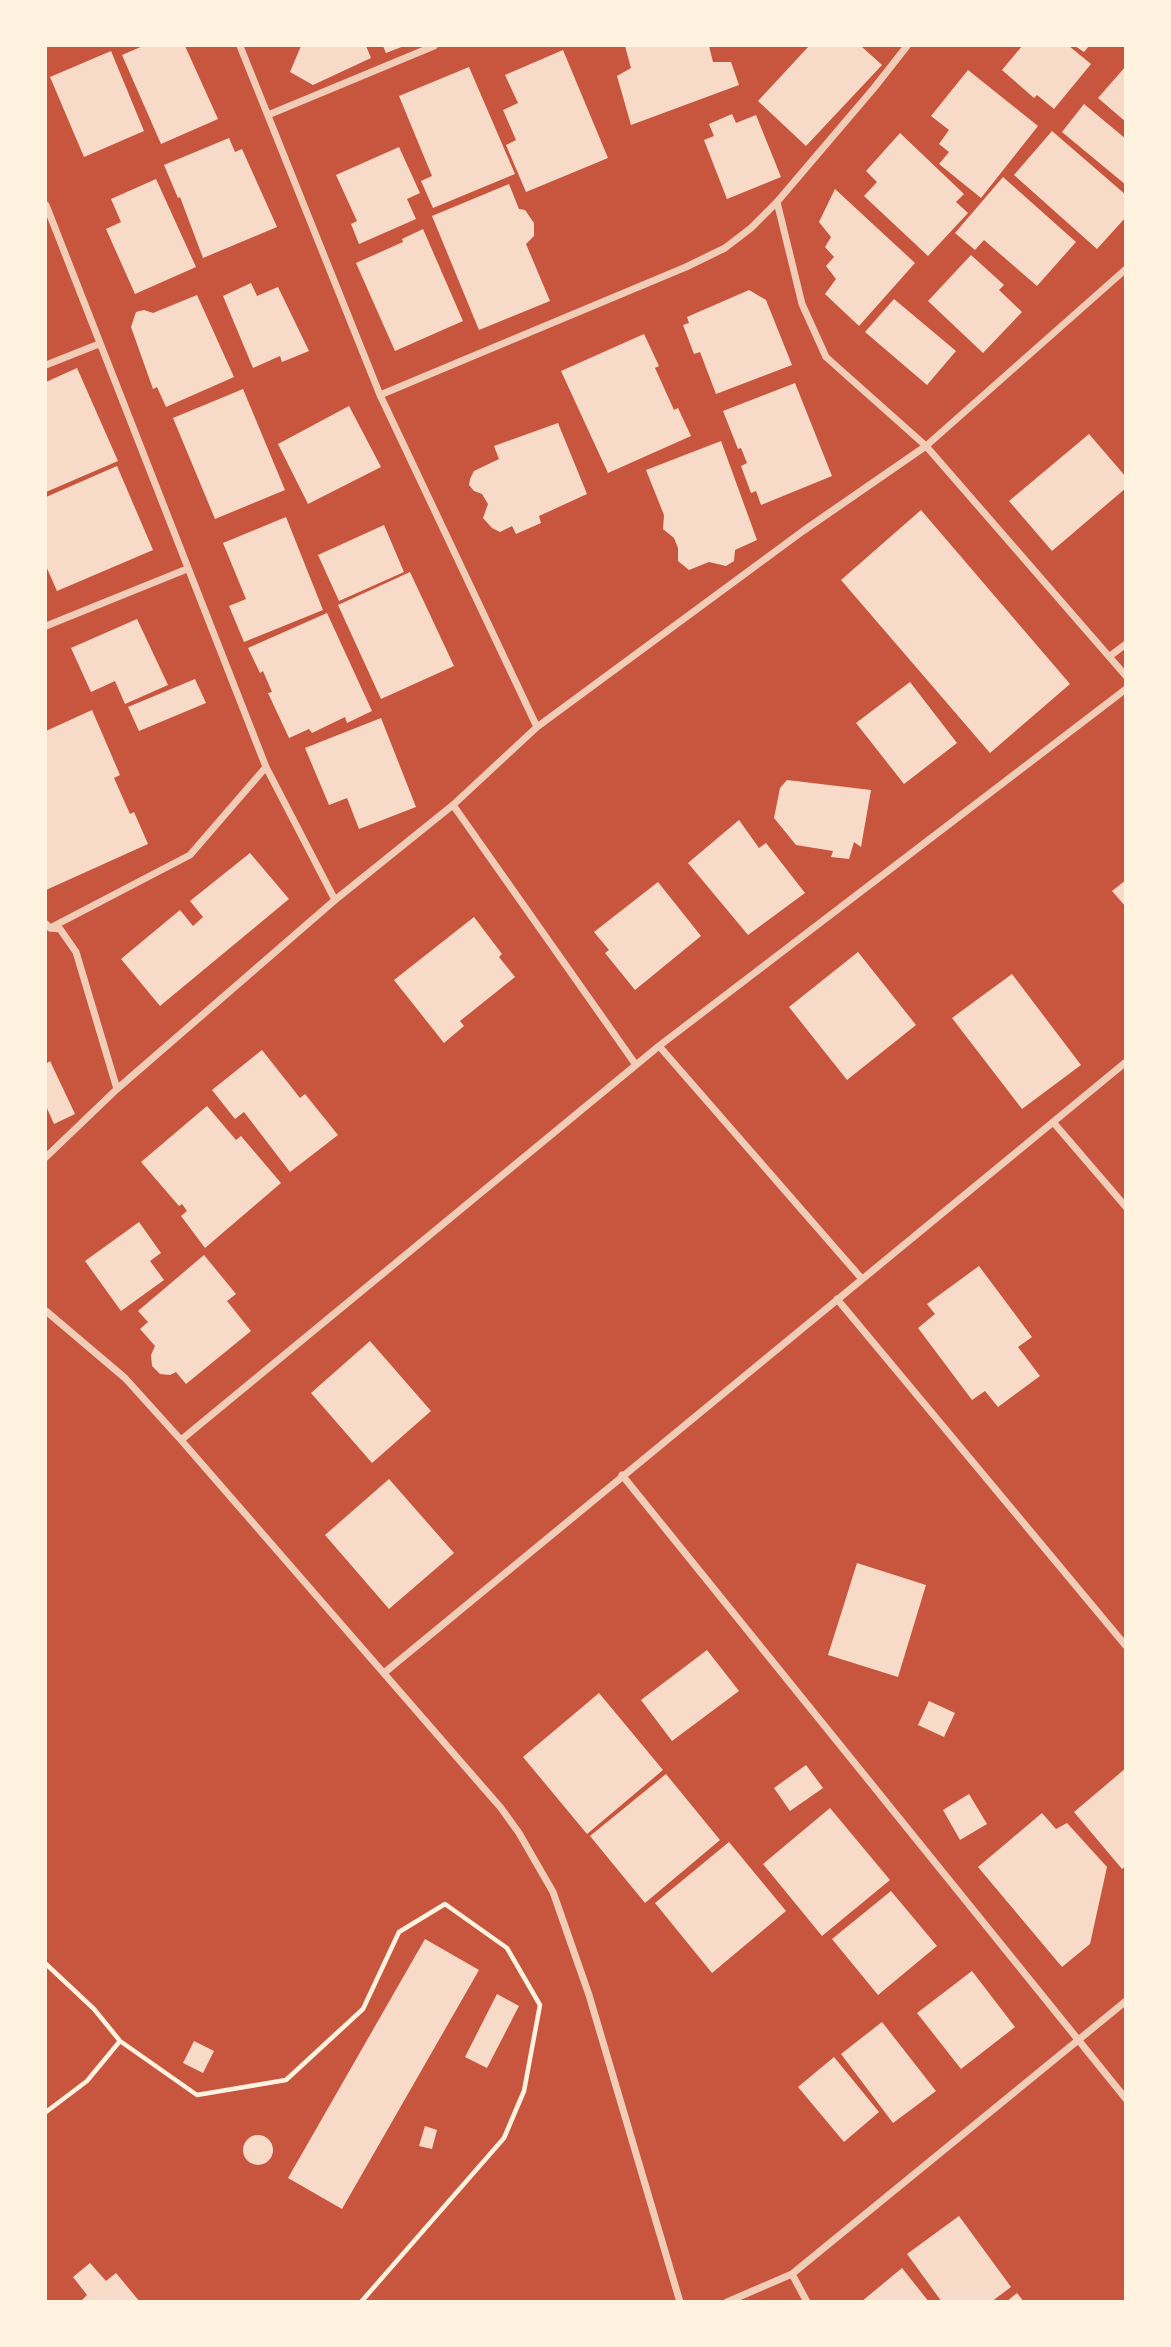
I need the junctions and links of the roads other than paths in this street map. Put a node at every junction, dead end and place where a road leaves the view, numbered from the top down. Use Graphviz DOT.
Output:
graph roads {
  1 [pos="240,46"];
  2 [pos="434,46"];
  3 [pos="907,46"];
  4 [pos="268,115"];
  5 [pos="777,202"];
  6 [pos="46,205"];
  7 [pos="1125,269"];
  8 [pos="99,344"];
  9 [pos="46,365"];
  10 [pos="380,395"];
  11 [pos="926,446"];
  12 [pos="187,569"];
  13 [pos="46,626"];
  14 [pos="1125,644"];
  15 [pos="1110,656"];
  16 [pos="1125,676"];
  17 [pos="1125,689"];
  18 [pos="537,727"];
  19 [pos="265,767"];
  20 [pos="453,805"];
  21 [pos="335,900"];
  22 [pos="48,926"];
  23 [pos="659,1046"];
  24 [pos="1125,1062"];
  25 [pos="636,1065"];
  26 [pos="117,1089"];
  27 [pos="1053,1122"];
  28 [pos="46,1157"];
  29 [pos="1125,1207"];
  30 [pos="862,1279"];
  31 [pos="837,1299"];
  32 [pos="46,1311"];
  33 [pos="181,1440"];
  34 [pos="622,1475"];
  35 [pos="1125,1646"];
  36 [pos="384,1673"];
  37 [pos="1125,2001"];
  38 [pos="1077,2041"];
  39 [pos="1125,2099"];
  40 [pos="792,2274"];
  41 [pos="680,2301"];
  42 [pos="727,2301"];
  43 [pos="807,2301"];
  1 -- 4 [label="street"];
  2 -- 4 [label="street"];
  3 -- 5 [label="street"];
  4 -- 10 [label="street"];
  5 -- 10 [label="street"];
  5 -- 11 [label="street"];
  6 -- 8 [label="street"];
  7 -- 11 [label="street"];
  8 -- 9 [label="street"];
  8 -- 12 [label="street"];
  10 -- 18 [label="street"];
  11 -- 15 [label="street"];
  11 -- 18 [label="street"];
  12 -- 13 [label="street"];
  12 -- 19 [label="street"];
  14 -- 15 [label="street"];
  15 -- 16 [label="street"];
  17 -- 23 [label="street"];
  18 -- 20 [label="street"];
  19 -- 21 [label="street"];
  19 -- 22 [label="street"];
  20 -- 21 [label="street"];
  20 -- 25 [label="street"];
  21 -- 26 [label="street"];
  22 -- 26 [label="street"];
  23 -- 25 [label="street"];
  23 -- 30 [label="street"];
  24 -- 27 [label="street"];
  25 -- 33 [label="street"];
  26 -- 28 [label="street"];
  27 -- 29 [label="street"];
  27 -- 30 [label="street"];
  30 -- 31 [label="street"];
  31 -- 34 [label="street"];
  31 -- 35 [label="street"];
  32 -- 33 [label="street"];
  33 -- 36 [label="street"];
  34 -- 36 [label="street"];
  34 -- 38 [label="street"];
  36 -- 41 [label="street"];
  37 -- 38 [label="street"];
  38 -- 39 [label="street"];
  38 -- 40 [label="street"];
  40 -- 42 [label="street"];
  40 -- 43 [label="street"];
}
